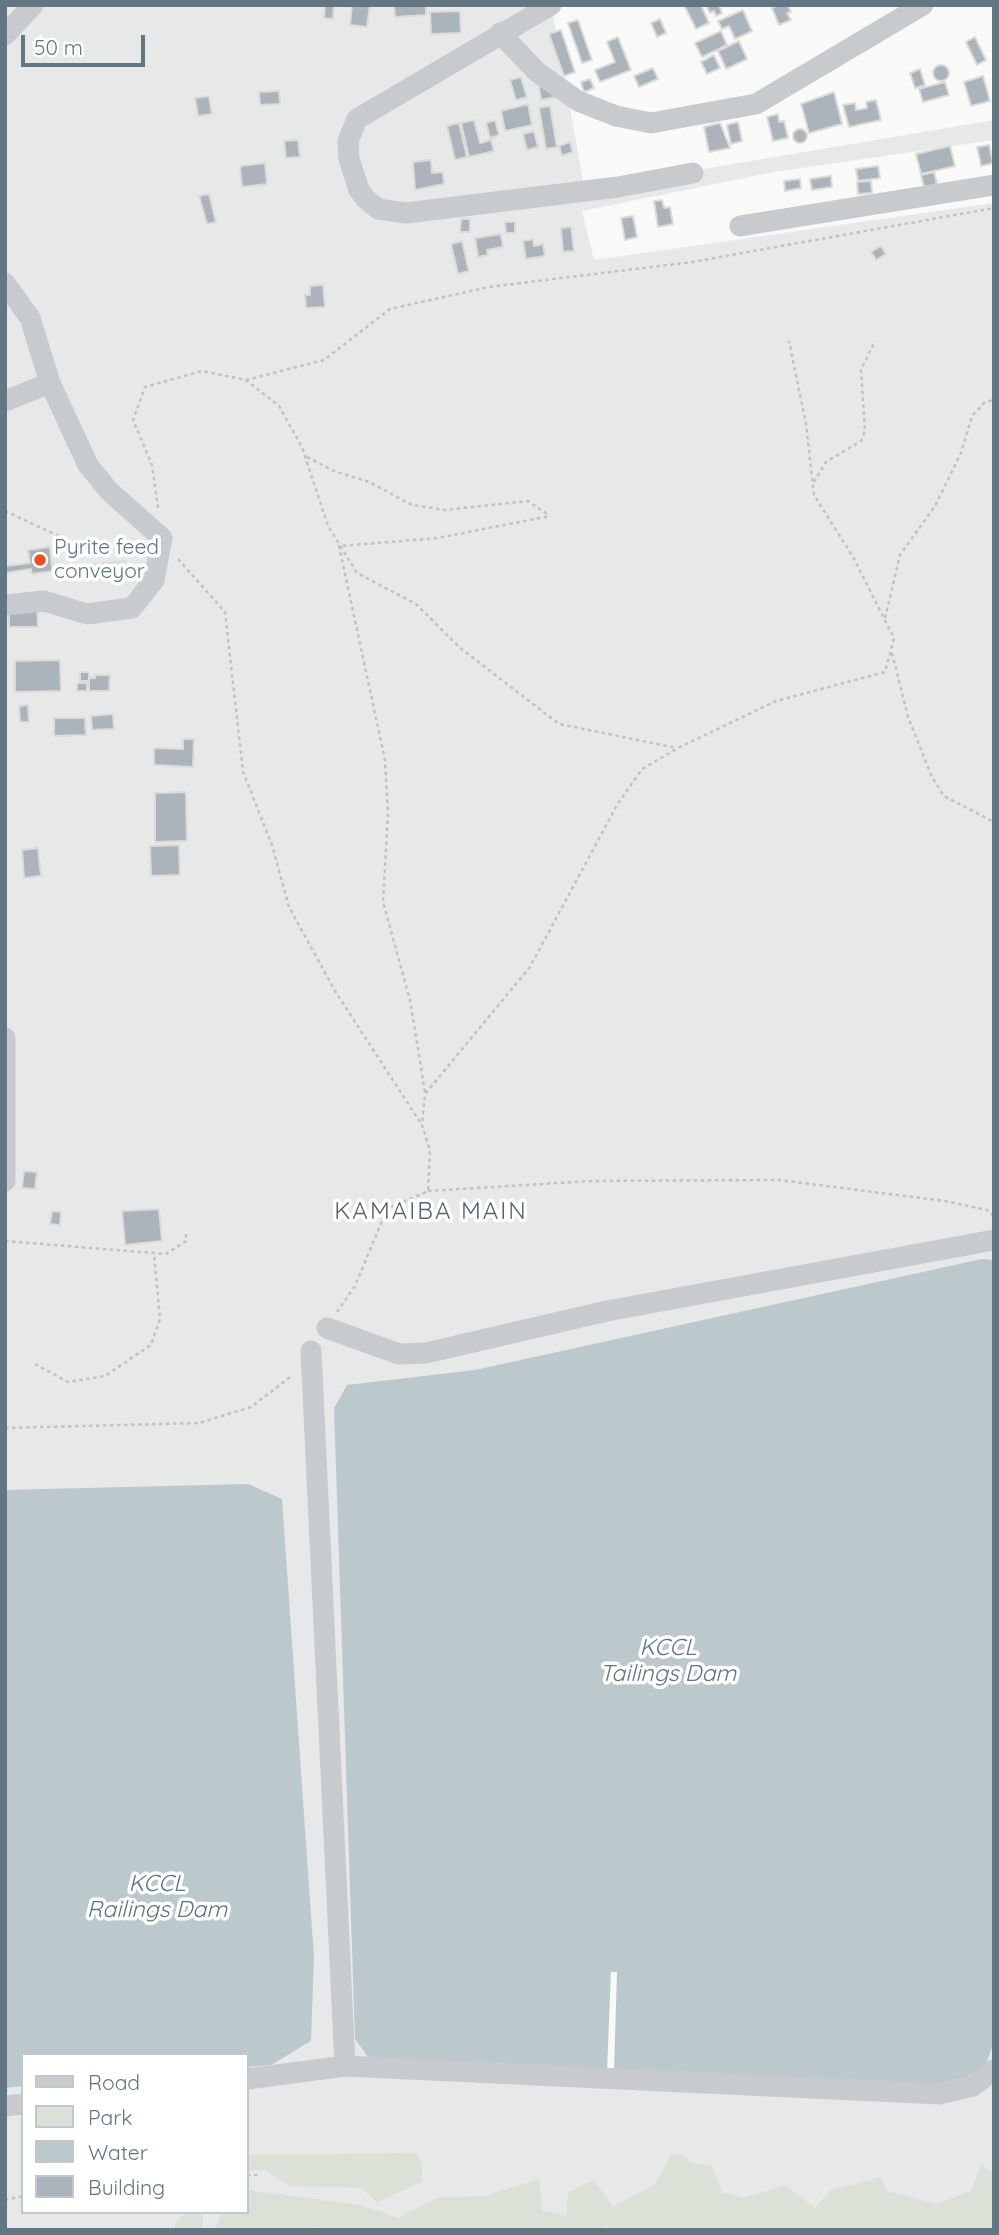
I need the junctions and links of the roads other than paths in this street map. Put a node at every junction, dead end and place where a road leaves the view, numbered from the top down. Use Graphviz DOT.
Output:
graph roads {
  1 [pos="33,5"];
  2 [pos="551,5"];
  3 [pos="923,5"];
  4 [pos="500,33"];
  5 [pos="5,35"];
  6 [pos="693,173"];
  7 [pos="994,185"];
  8 [pos="740,226"];
  9 [pos="5,283"];
  10 [pos="50,383"];
  11 [pos="5,401"];
  12 [pos="5,605"];
  13 [pos="5,1038"];
  14 [pos="6,1128"];
  15 [pos="5,1181"];
  16 [pos="994,1240"];
  17 [pos="327,1328"];
  18 [pos="311,1351"];
  19 [pos="345,2066"];
  20 [pos="994,2070"];
  21 [pos="248,2079"];
  1 -- 5 [label="street"];
  2 -- 4 [label="street"];
  3 -- 4 [label="street"];
  4 -- 6 [label="street"];
  7 -- 8 [label="street"];
  9 -- 10 [label="street"];
  10 -- 11 [label="street"];
  10 -- 12 [label="street"];
  13 -- 14 [label="street"];
  14 -- 15 [label="street"];
  16 -- 17 [label="street"];
  18 -- 19 [label="street"];
  19 -- 20 [label="street"];
  19 -- 21 [label="street"];
}
